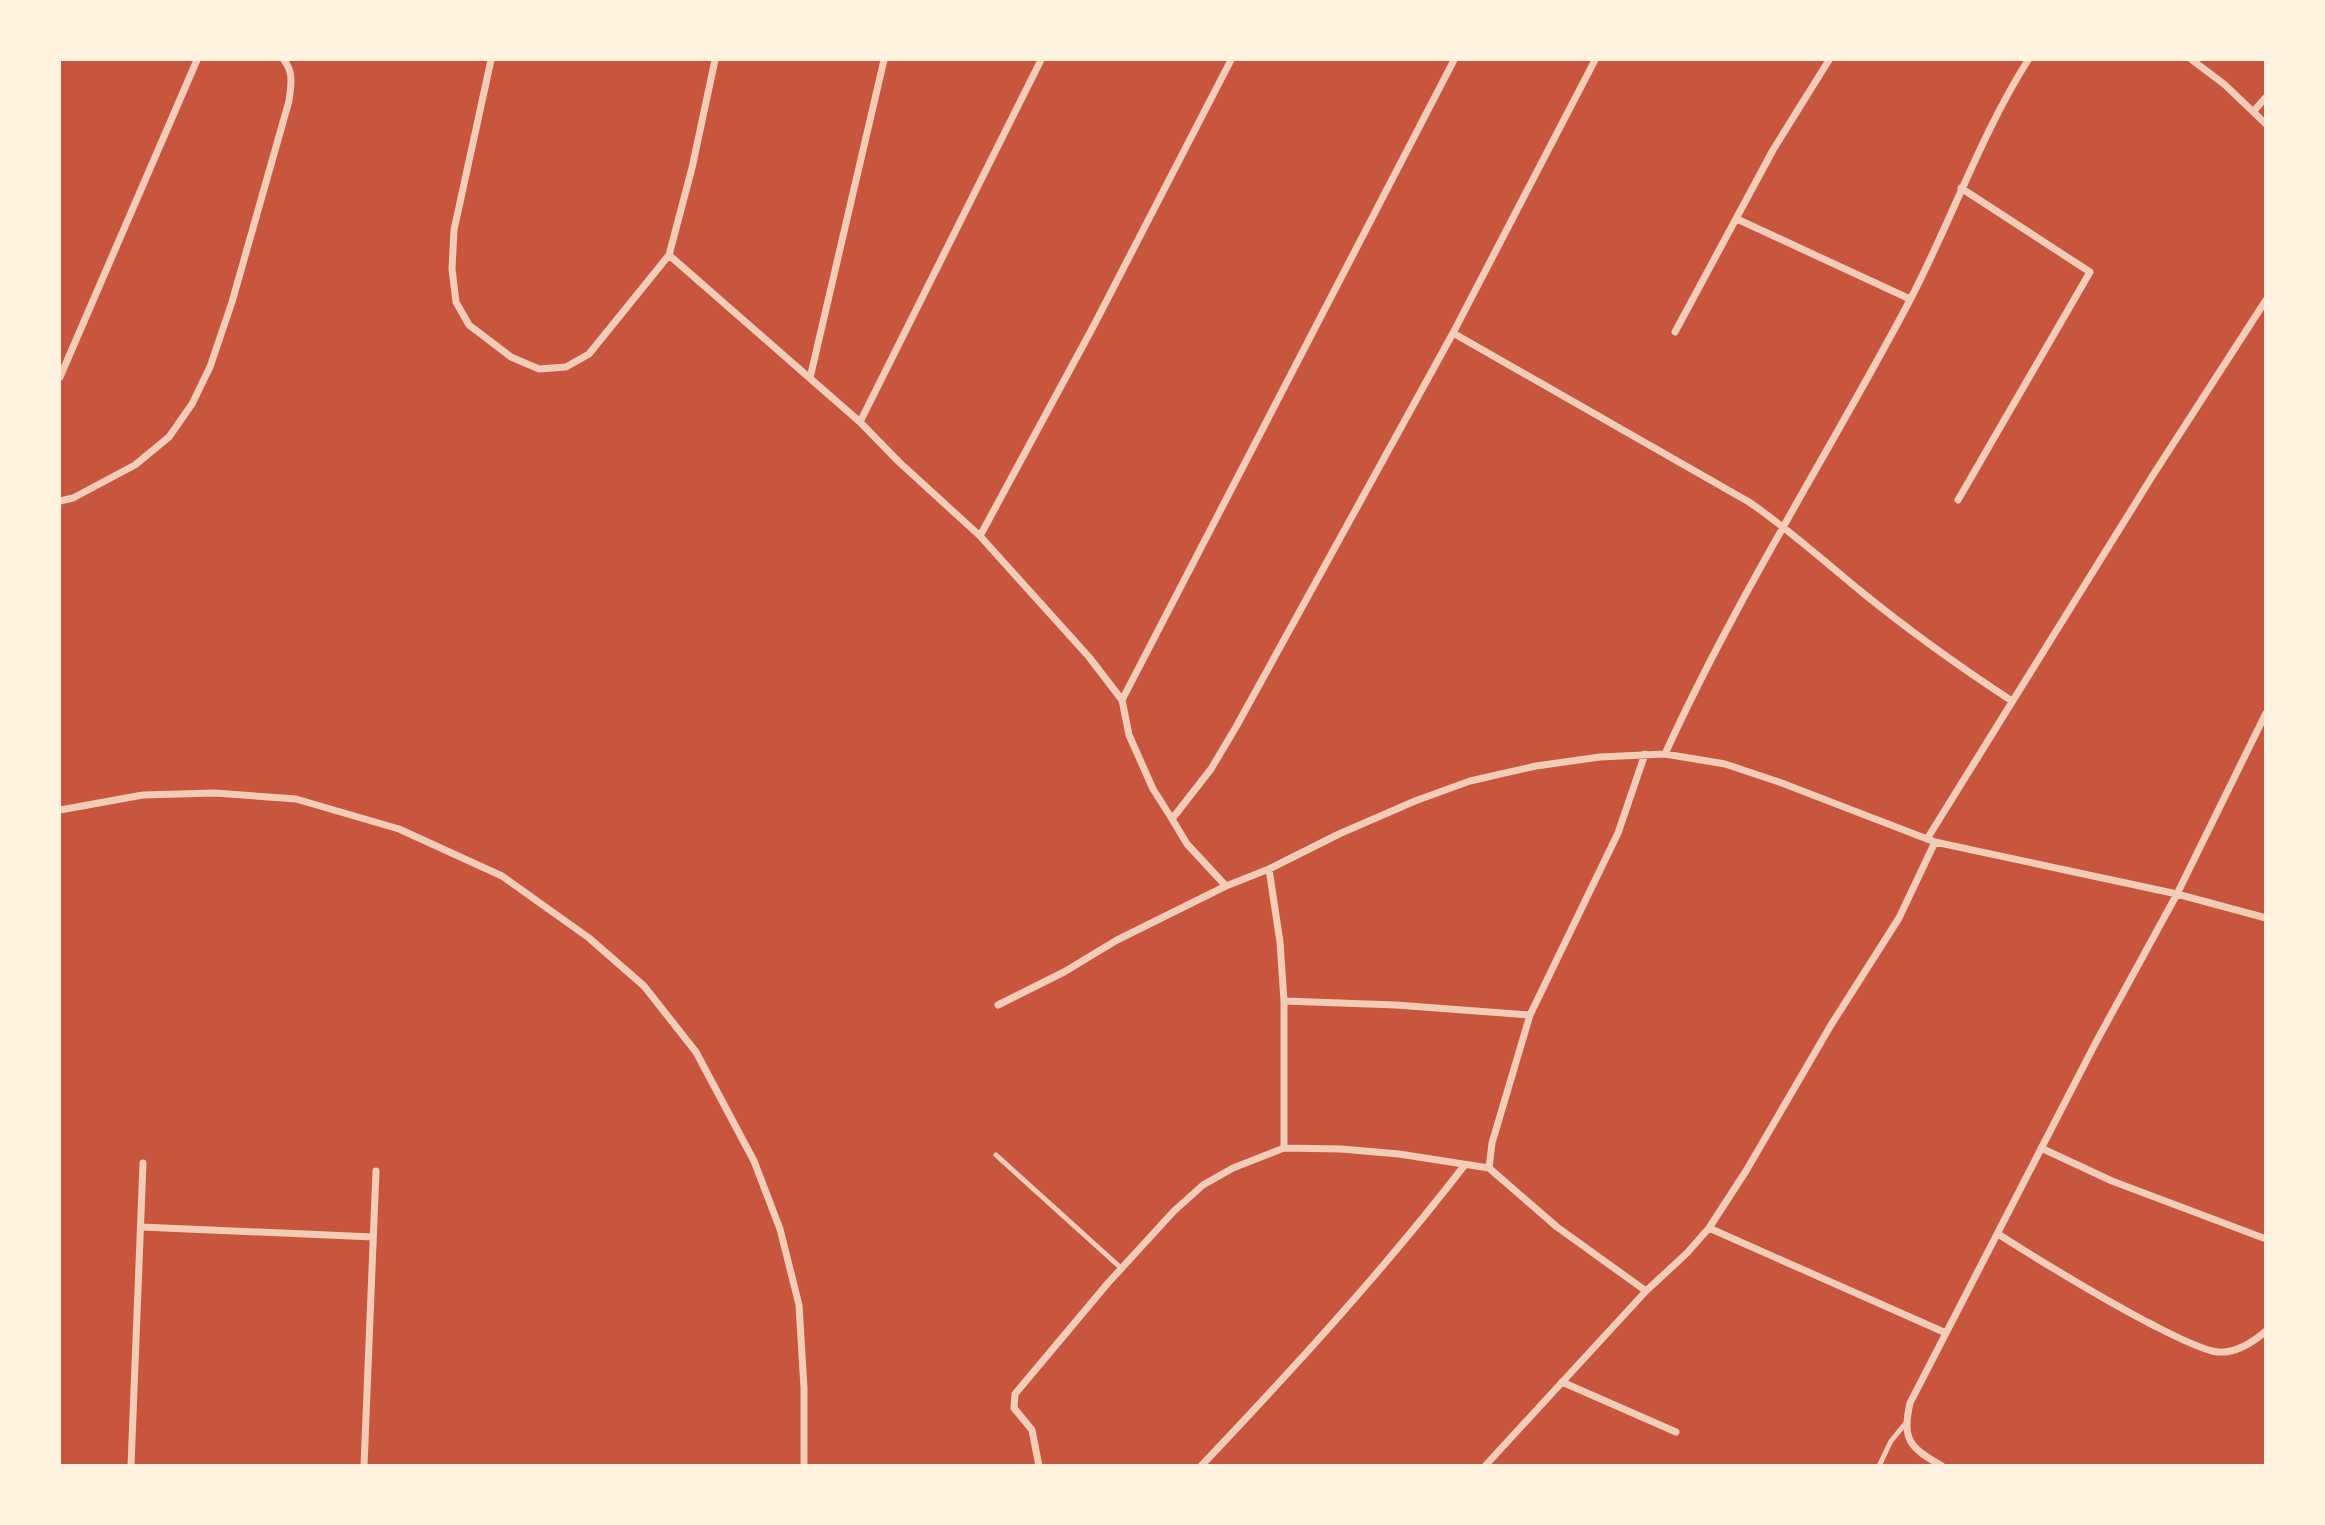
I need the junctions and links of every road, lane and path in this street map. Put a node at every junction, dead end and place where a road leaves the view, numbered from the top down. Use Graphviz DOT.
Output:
graph roads {
  1 [pos="197,60"];
  2 [pos="284,60"];
  3 [pos="491,60"];
  4 [pos="715,60"];
  5 [pos="884,60"];
  6 [pos="1041,60"];
  7 [pos="1231,60"];
  8 [pos="1454,60"];
  9 [pos="1595,60"];
  10 [pos="1829,60"];
  11 [pos="2028,60"];
  12 [pos="2193,60"];
  13 [pos="2266,97"];
  14 [pos="2254,111"];
  15 [pos="2266,124"];
  16 [pos="1961,188"];
  17 [pos="1737,219"];
  18 [pos="669,256"];
  19 [pos="1910,299"];
  20 [pos="2266,300"];
  21 [pos="1675,332"];
  22 [pos="1453,333"];
  23 [pos="60,377"];
  24 [pos="810,378"];
  25 [pos="860,422"];
  26 [pos="1958,500"];
  27 [pos="60,501"];
  28 [pos="1785,526"];
  29 [pos="980,536"];
  30 [pos="1122,701"];
  31 [pos="2012,701"];
  32 [pos="2266,713"];
  33 [pos="1645,754"];
  34 [pos="1665,754"];
  35 [pos="60,810"];
  36 [pos="1171,820"];
  37 [pos="1931,840"];
  38 [pos="1269,869"];
  39 [pos="1227,886"];
  40 [pos="2177,894"];
  41 [pos="2266,918"];
  42 [pos="1284,1001"];
  43 [pos="998,1005"];
  44 [pos="1530,1015"];
  45 [pos="1284,1148"];
  46 [pos="2041,1148"];
  47 [pos="996,1155"];
  48 [pos="143,1163"];
  49 [pos="1464,1166"];
  50 [pos="1489,1168"];
  51 [pos="376,1171"];
  52 [pos="141,1227"];
  53 [pos="1709,1228"];
  54 [pos="1998,1234"];
  55 [pos="373,1237"];
  56 [pos="2266,1239"];
  57 [pos="1121,1268"];
  58 [pos="1646,1292"];
  59 [pos="2266,1331"];
  60 [pos="1946,1333"];
  61 [pos="1562,1382"];
  62 [pos="1905,1424"];
  63 [pos="1676,1432"];
  64 [pos="131,1465"];
  65 [pos="364,1465"];
  66 [pos="804,1465"];
  67 [pos="1039,1465"];
  68 [pos="1201,1465"];
  69 [pos="1485,1465"];
  70 [pos="1879,1465"];
  71 [pos="1942,1465"];
  1 -- 23 [label="street"];
  2 -- 27 [label="street"];
  3 -- 18 [label="street"];
  4 -- 18 [label="street"];
  5 -- 24 [label="street"];
  6 -- 25 [label="street"];
  7 -- 29 [label="street"];
  8 -- 30 [label="street"];
  9 -- 22 [label="street"];
  10 -- 17 [label="street"];
  11 -- 16 [label="street"];
  12 -- 14 [label="street"];
  13 -- 14 [label="street"];
  14 -- 15 [label="street"];
  16 -- 19 [label="street"];
  16 -- 26 [label="street"];
  17 -- 19 [label="street"];
  17 -- 21 [label="street"];
  18 -- 24 [label="street"];
  19 -- 28 [label="street"];
  20 -- 31 [label="street"];
  22 -- 28 [label="street"];
  22 -- 36 [label="street"];
  24 -- 25 [label="street"];
  25 -- 29 [label="street"];
  28 -- 31 [label="street"];
  28 -- 34 [label="street"];
  29 -- 30 [label="street"];
  30 -- 36 [label="street"];
  31 -- 37 [label="street"];
  32 -- 40 [label="street"];
  33 -- 34 [label="street"];
  33 -- 38 [label="street"];
  33 -- 44 [label="street"];
  34 -- 37 [label="street"];
  35 -- 66 [label="street"];
  36 -- 39 [label="street"];
  37 -- 40 [label="street"];
  37 -- 53 [label="street"];
  38 -- 39 [label="street"];
  38 -- 42 [label="street"];
  39 -- 43 [label="street"];
  40 -- 41 [label="street"];
  40 -- 46 [label="street"];
  42 -- 44 [label="street"];
  42 -- 45 [label="street"];
  44 -- 50 [label="street"];
  45 -- 49 [label="street"];
  45 -- 57 [label="street"];
  46 -- 54 [label="street"];
  46 -- 56 [label="street"];
  47 -- 57 [label="lane"];
  48 -- 52 [label="street"];
  49 -- 50 [label="street"];
  49 -- 68 [label="street"];
  50 -- 58 [label="street"];
  51 -- 55 [label="street"];
  52 -- 55 [label="street"];
  52 -- 64 [label="street"];
  53 -- 58 [label="street"];
  53 -- 60 [label="street"];
  54 -- 59 [label="street"];
  54 -- 60 [label="street"];
  55 -- 65 [label="street"];
  57 -- 67 [label="street"];
  58 -- 61 [label="street"];
  60 -- 62 [label="street"];
  61 -- 63 [label="street"];
  61 -- 69 [label="street"];
  62 -- 70 [label="lane"];
  62 -- 71 [label="street"];
}
